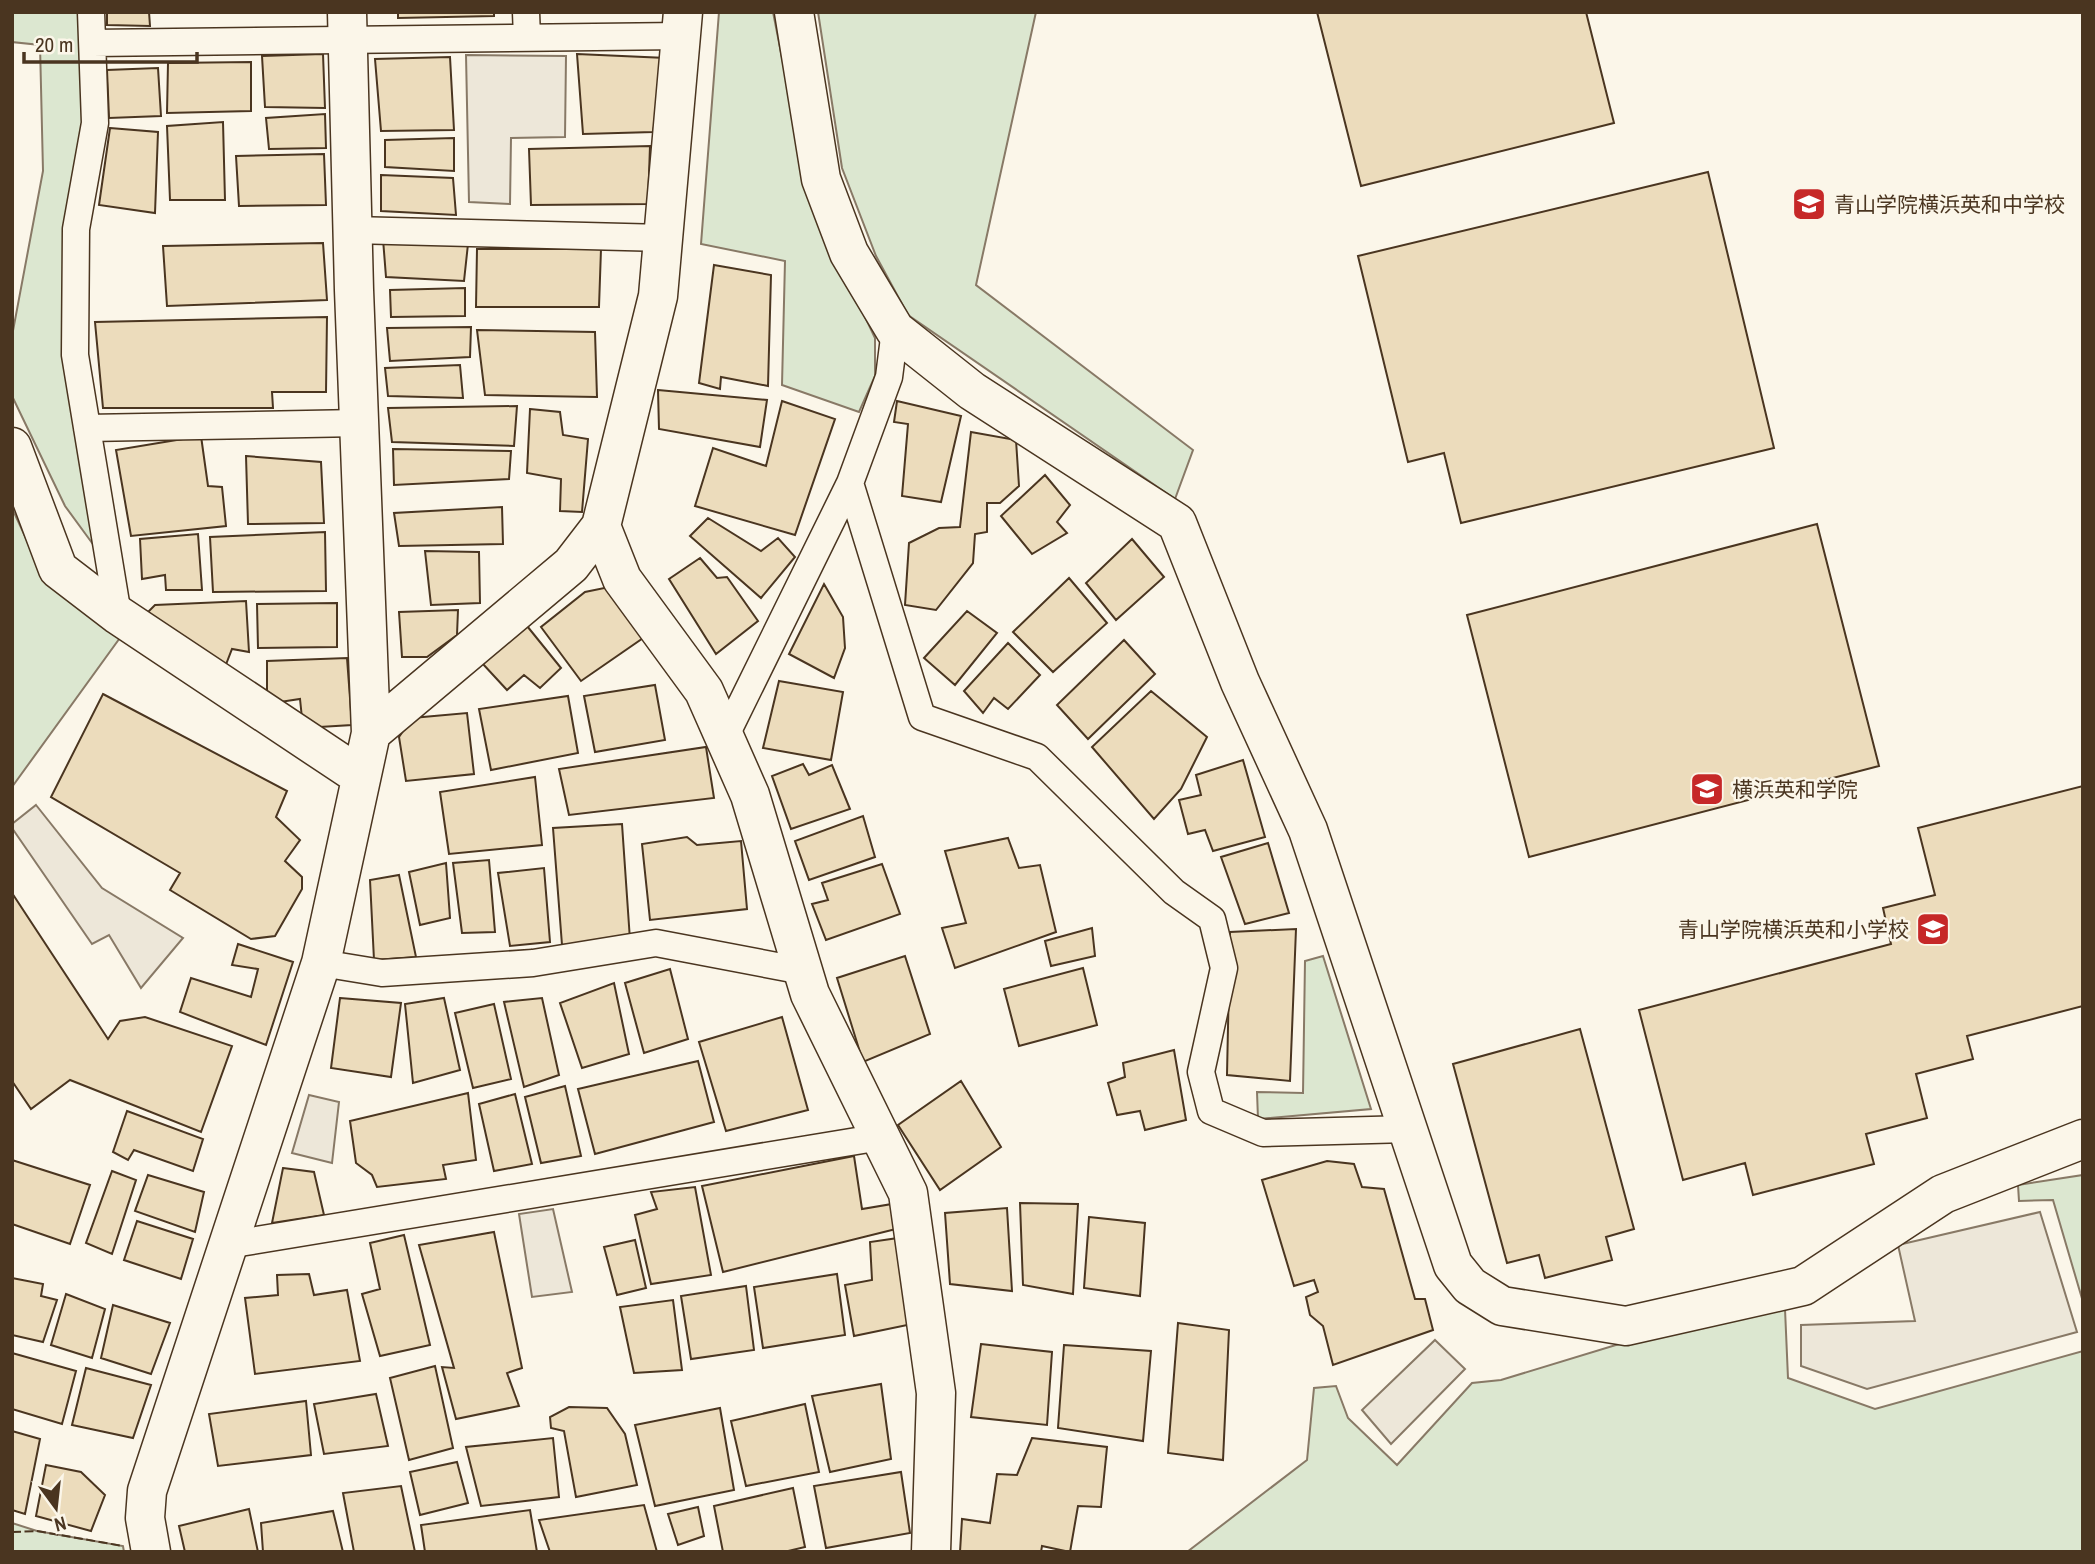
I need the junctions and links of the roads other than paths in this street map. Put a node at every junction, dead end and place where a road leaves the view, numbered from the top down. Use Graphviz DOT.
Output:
graph roads {
  1 [pos="91,12"];
  2 [pos="794,12"];
  3 [pos="682,24"];
  4 [pos="526,25"];
  5 [pos="348,26"];
  6 [pos="93,43"];
  7 [pos="352,230"];
  8 [pos="664,238"];
  9 [pos="895,330"];
  10 [pos="359,422"];
  11 [pos="87,428"];
  12 [pos="12,447"];
  13 [pos="850,483"];
  14 [pos="601,526"];
  15 [pos="118,615"];
  16 [pos="371,733"];
  17 [pos="725,737"];
  18 [pos="360,776"];
  19 [pos="320,963"];
  20 [pos="803,971"];
  21 [pos="1408,1129"];
  22 [pos="881,1137"];
  23 [pos="2083,1139"];
  24 [pos="227,1245"];
  25 [pos="151,1552"];
  26 [pos="931,1552"];
  1 -- 6 [label="lane"];
  2 -- 9 [label="street"];
  3 -- 4 [label="lane"];
  3 -- 8 [label="street"];
  4 -- 5 [label="lane"];
  5 -- 6 [label="lane"];
  5 -- 7 [label="street"];
  6 -- 11 [label="lane"];
  7 -- 8 [label="lane"];
  7 -- 10 [label="street"];
  8 -- 14 [label="street"];
  9 -- 13 [label="lane"];
  9 -- 21 [label="street"];
  10 -- 11 [label="lane"];
  10 -- 16 [label="street"];
  11 -- 15 [label="lane"];
  12 -- 15 [label="street"];
  13 -- 17 [label="lane"];
  13 -- 21 [label="lane"];
  14 -- 16 [label="street"];
  14 -- 17 [label="street"];
  15 -- 18 [label="street"];
  16 -- 18 [label="street"];
  17 -- 20 [label="street"];
  18 -- 19 [label="street"];
  19 -- 20 [label="lane"];
  19 -- 24 [label="street"];
  20 -- 22 [label="street"];
  21 -- 23 [label="street"];
  22 -- 24 [label="lane"];
  22 -- 26 [label="street"];
  24 -- 25 [label="street"];
}
